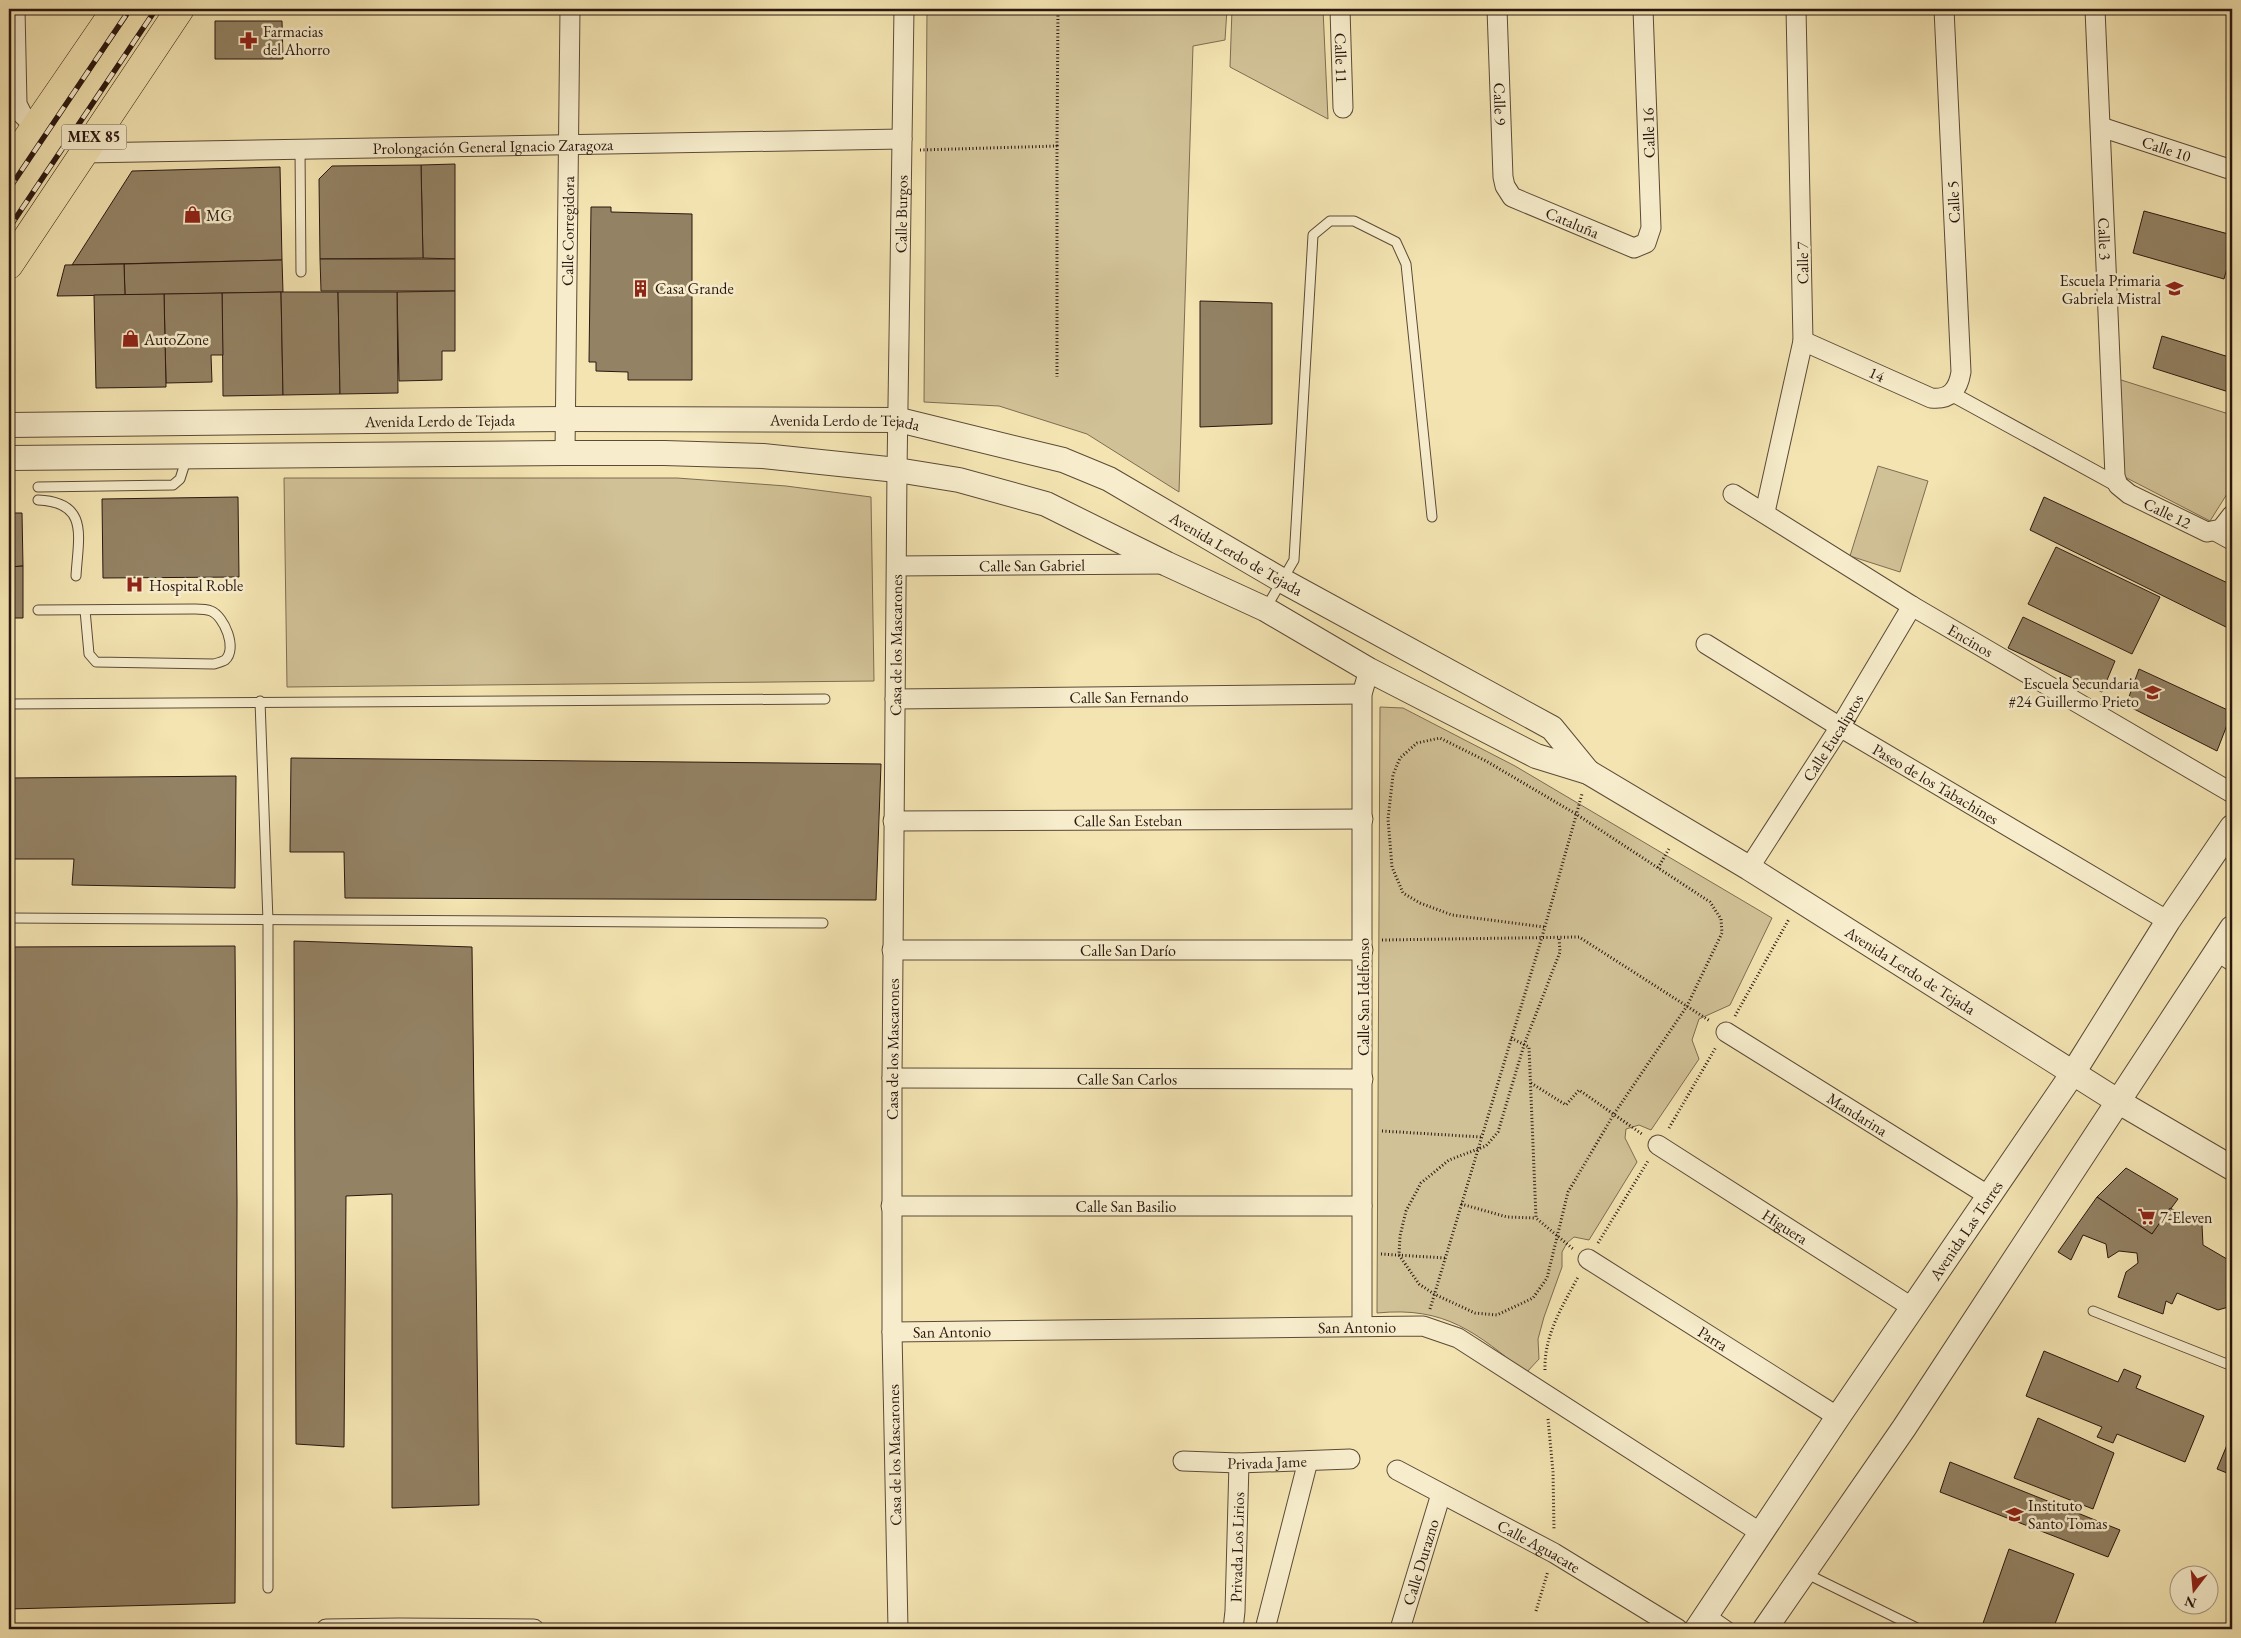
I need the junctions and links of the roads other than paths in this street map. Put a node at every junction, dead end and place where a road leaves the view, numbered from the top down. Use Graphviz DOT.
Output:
graph roads {
  1 [pos="15,9"];
  2 [pos="116,9"];
  3 [pos="180,9"];
  4 [pos="570,9"];
  5 [pos="904,9"];
  6 [pos="1340,9"];
  7 [pos="1497,9"];
  8 [pos="1643,9"];
  9 [pos="1796,9"];
  10 [pos="1944,9"];
  11 [pos="2095,9"];
  12 [pos="1343,108"];
  13 [pos="2101,126"];
  14 [pos="35,127"];
  15 [pos="569,145"];
  16 [pos="902,145"];
  17 [pos="300,149"];
  18 [pos="83,153"];
  19 [pos="9,163"];
  20 [pos="2232,170"];
  21 [pos="1512,197"];
  22 [pos="1634,248"];
  23 [pos="9,265"];
  24 [pos="301,272"];
  25 [pos="1803,341"];
  26 [pos="1952,394"];
  27 [pos="565,419"];
  28 [pos="899,420"];
  29 [pos="9,425"];
  30 [pos="565,453"];
  31 [pos="187,457"];
  32 [pos="9,458"];
  33 [pos="897,470"];
  34 [pos="38,487"];
  35 [pos="2123,490"];
  36 [pos="1734,494"];
  37 [pos="38,500"];
  38 [pos="1764,512"];
  39 [pos="2232,516"];
  40 [pos="1432,517"];
  41 [pos="2210,532"];
  42 [pos="2232,543"];
  43 [pos="1167,564"];
  44 [pos="897,566"];
  45 [pos="76,576"];
  46 [pos="1282,581"];
  47 [pos="1912,606"];
  48 [pos="1265,609"];
  49 [pos="38,610"];
  50 [pos="85,610"];
  51 [pos="1706,644"];
  52 [pos="1369,670"];
  53 [pos="1362,694"];
  54 [pos="825,699"];
  55 [pos="895,699"];
  56 [pos="260,701"];
  57 [pos="9,704"];
  58 [pos="1840,727"];
  59 [pos="1588,772"];
  60 [pos="2232,793"];
  61 [pos="1363,819"];
  62 [pos="893,821"];
  63 [pos="2232,827"];
  64 [pos="1749,868"];
  65 [pos="9,918"];
  66 [pos="268,921"];
  67 [pos="2168,921"];
  68 [pos="824,923"];
  69 [pos="2232,928"];
  70 [pos="892,950"];
  71 [pos="1364,950"];
  72 [pos="2224,956"];
  73 [pos="1726,1032"];
  74 [pos="2073,1073"];
  75 [pos="892,1078"];
  76 [pos="1363,1079"];
  77 [pos="2119,1102"];
  78 [pos="1658,1145"];
  79 [pos="2232,1168"];
  80 [pos="1989,1196"];
  81 [pos="891,1206"];
  82 [pos="1362,1206"];
  83 [pos="1588,1259"];
  84 [pos="1913,1308"];
  85 [pos="2094,1311"];
  86 [pos="1362,1326"];
  87 [pos="892,1332"];
  88 [pos="2232,1366"];
  89 [pos="1838,1417"];
  90 [pos="1350,1459"];
  91 [pos="1183,1461"];
  92 [pos="1308,1461"];
  93 [pos="1239,1463"];
  94 [pos="1396,1470"];
  95 [pos="1441,1494"];
  96 [pos="1762,1533"];
  97 [pos="1804,1573"];
  98 [pos="268,1588"];
  99 [pos="1234,1620"];
  100 [pos="1702,1621"];
  101 [pos="1266,1622"];
  102 [pos="399,1628"];
  103 [pos="326,1629"];
  104 [pos="534,1629"];
  105 [pos="898,1629"];
  106 [pos="1400,1629"];
  107 [pos="1678,1629"];
  108 [pos="1732,1629"];
  109 [pos="1765,1629"];
  110 [pos="1919,1629"];
  1 -- 14 [label="street"];
  2 -- 14 [label="highway, MEX 85"];
  3 -- 18 [label="highway, MEX 85"];
  4 -- 15 [label="street, Calle Corregidora"];
  5 -- 16 [label="street, Calle Burgos"];
  6 -- 12 [label="street, Calle 11"];
  7 -- 21 [label="street, Calle 9"];
  8 -- 22 [label="street, Calle 16"];
  9 -- 25 [label="street, Calle 7"];
  10 -- 26 [label="street, Calle 5"];
  11 -- 13 [label="street, Calle 3"];
  13 -- 20 [label="street, Calle 10"];
  13 -- 35 [label="street, Calle 3"];
  14 -- 19 [label="highway, MEX 85"];
  15 -- 16 [label="street, Prolongación General Ignacio Zaragoza"];
  15 -- 17 [label="street, Prolongación General Ignacio Zaragoza"];
  15 -- 27 [label="street, Calle Corregidora"];
  16 -- 28 [label="street, Calle Burgos"];
  17 -- 18 [label="street, Prolongación General Ignacio Zaragoza"];
  17 -- 24 [label="lane"];
  18 -- 23 [label="highway, MEX 85"];
  21 -- 22 [label="street, Cataluña"];
  25 -- 26 [label="street, 14"];
  25 -- 38 [label="street, Calle 7"];
  26 -- 35 [label="street"];
  27 -- 28 [label="street, Avenida Lerdo de Tejada"];
  27 -- 29 [label="street, Avenida Lerdo de Tejada"];
  27 -- 30 [label="street, Calle Corregidora"];
  28 -- 33 [label="street, Calle Burgos"];
  28 -- 46 [label="street, Avenida Lerdo de Tejada"];
  30 -- 31 [label="street, Avenida Lerdo de Tejada"];
  30 -- 33 [label="street, Avenida Lerdo de Tejada"];
  31 -- 32 [label="street, Avenida Lerdo de Tejada"];
  31 -- 34 [label="lane"];
  33 -- 43 [label="street, Avenida Lerdo de Tejada"];
  33 -- 44 [label="street, Casa de los Mascarones"];
  35 -- 41 [label="street, Calle 12"];
  36 -- 38 [label="street, Encinos"];
  37 -- 45 [label="lane"];
  38 -- 47 [label="street, Encinos"];
  39 -- 41 [label="street"];
  40 -- 46 [label="lane"];
  41 -- 42 [label="street"];
  43 -- 44 [label="street, Calle San Gabriel"];
  43 -- 48 [label="street, Avenida Lerdo de Tejada"];
  44 -- 55 [label="street, Casa de los Mascarones"];
  46 -- 48 [label="lane"];
  46 -- 59 [label="street, Avenida Lerdo de Tejada"];
  47 -- 58 [label="street, Calle Eucaliptos"];
  47 -- 60 [label="street, Encinos"];
  48 -- 52 [label="street, Avenida Lerdo de Tejada"];
  49 -- 50 [label="lane"];
  50 -- 50 [label="lane"];
  51 -- 58 [label="street, Paseo de los Tabachines"];
  52 -- 53 [label="street, Calle San Idelfonso"];
  52 -- 59 [label="street, Avenida Lerdo de Tejada"];
  53 -- 55 [label="street, Calle San Fernando"];
  53 -- 61 [label="street, Calle San Idelfonso"];
  54 -- 56 [label="lane"];
  55 -- 62 [label="street, Casa de los Mascarones"];
  56 -- 57 [label="lane"];
  56 -- 66 [label="lane"];
  58 -- 64 [label="street, Calle Eucaliptos"];
  58 -- 67 [label="street, Paseo de los Tabachines"];
  59 -- 64 [label="street, Avenida Lerdo de Tejada"];
  61 -- 62 [label="street, Calle San Esteban"];
  61 -- 71 [label="street, Calle San Idelfonso"];
  62 -- 70 [label="street, Casa de los Mascarones"];
  63 -- 67 [label="street, Avenida Las Torres"];
  64 -- 74 [label="street, Avenida Lerdo de Tejada"];
  65 -- 66 [label="lane"];
  66 -- 68 [label="lane"];
  66 -- 98 [label="lane"];
  67 -- 74 [label="street, Avenida Las Torres"];
  69 -- 72 [label="street"];
  70 -- 71 [label="street, Calle San Darío"];
  70 -- 75 [label="street, Casa de los Mascarones"];
  71 -- 76 [label="street, Calle San Idelfonso"];
  72 -- 77 [label="street"];
  73 -- 80 [label="street, Mandarina"];
  74 -- 77 [label="street, Avenida Lerdo de Tejada"];
  74 -- 80 [label="street, Avenida Las Torres"];
  75 -- 76 [label="street, Calle San Carlos"];
  75 -- 81 [label="street, Casa de los Mascarones"];
  76 -- 82 [label="street, Calle San Idelfonso"];
  77 -- 79 [label="street, Avenida Lerdo de Tejada"];
  77 -- 97 [label="street"];
  78 -- 84 [label="street, Higuera"];
  80 -- 84 [label="street, Avenida Las Torres"];
  81 -- 82 [label="street, Calle San Basilio"];
  81 -- 87 [label="street, Casa de los Mascarones"];
  82 -- 86 [label="street, Calle San Idelfonso"];
  83 -- 89 [label="street, Parra"];
  84 -- 89 [label="street, Avenida Las Torres"];
  85 -- 88 [label="lane"];
  86 -- 87 [label="street, San Antonio"];
  86 -- 96 [label="street, San Antonio"];
  87 -- 105 [label="street, Casa de los Mascarones"];
  89 -- 96 [label="street, Avenida Las Torres"];
  90 -- 92 [label="street, Privada Jame"];
  91 -- 93 [label="street, Privada Jame"];
  92 -- 93 [label="street, Privada Jame"];
  92 -- 101 [label="street"];
  93 -- 99 [label="street, Privada Los Lirios"];
  94 -- 95 [label="street, Calle Aguacate"];
  95 -- 106 [label="street, Calle Durazno"];
  95 -- 107 [label="street, Calle Aguacate"];
  96 -- 100 [label="street, Avenida Las Torres"];
  97 -- 109 [label="street"];
  97 -- 110 [label="lane"];
  99 -- 101 [label="street"];
  100 -- 108 [label="lane"];
  102 -- 103 [label="street"];
  102 -- 104 [label="street"];
}
